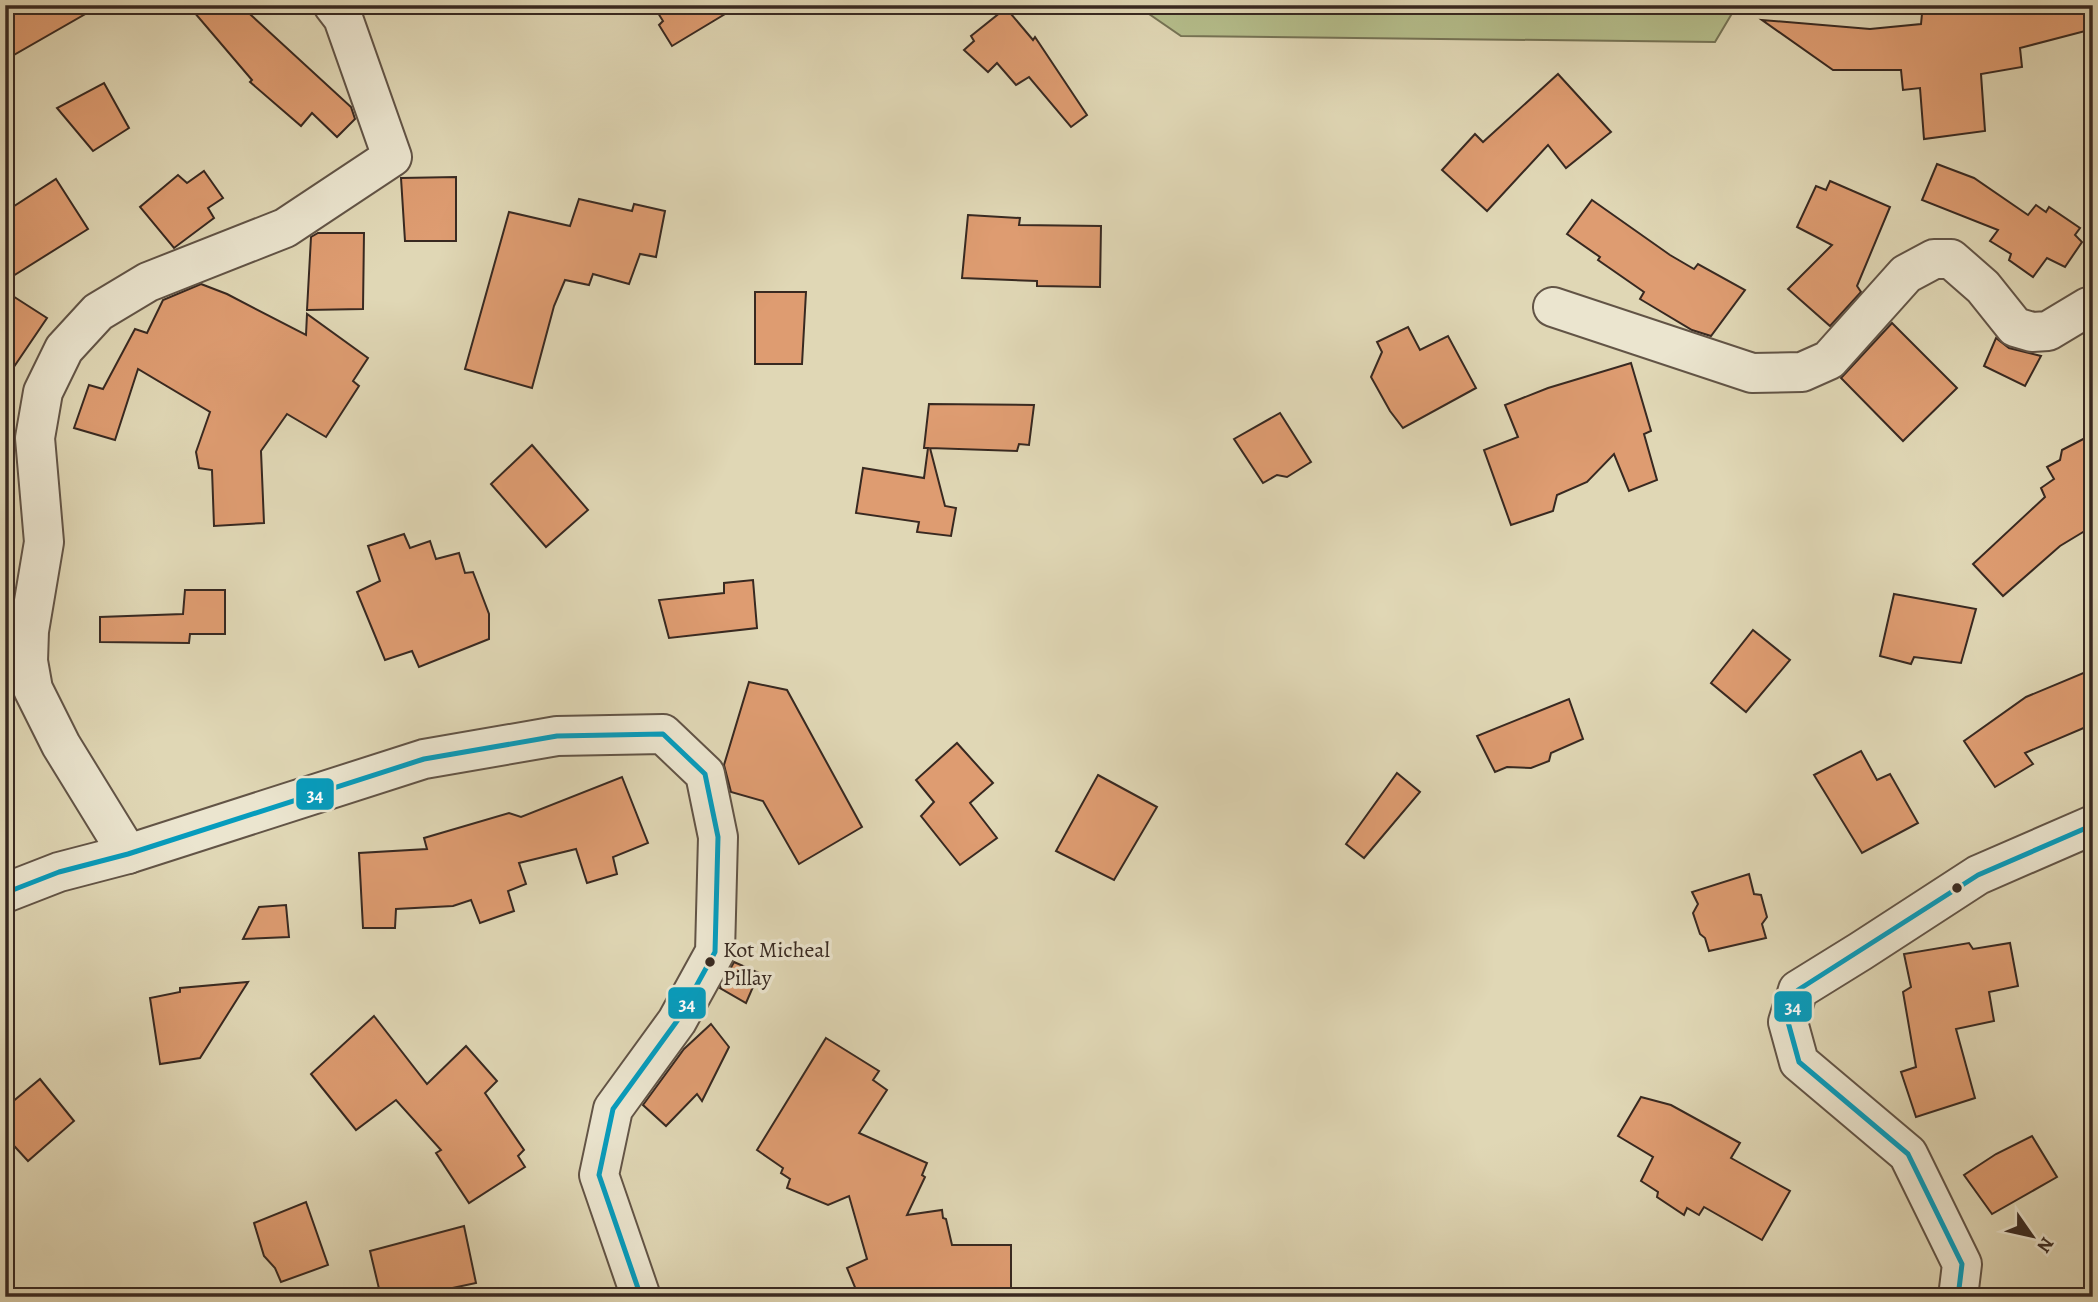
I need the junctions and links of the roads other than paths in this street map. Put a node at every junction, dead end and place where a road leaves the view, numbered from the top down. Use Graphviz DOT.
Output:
graph roads {
  1 [pos="333,5"];
  2 [pos="2093,306"];
  3 [pos="1553,307"];
  4 [pos="2093,825"];
  5 [pos="128,854"];
  6 [pos="5,893"];
  7 [pos="641,1297"];
  8 [pos="1958,1297"];
  1 -- 5 [label="street"];
  2 -- 3 [label="street"];
  4 -- 8 [label="street"];
  5 -- 6 [label="street"];
  5 -- 7 [label="street"];
}
